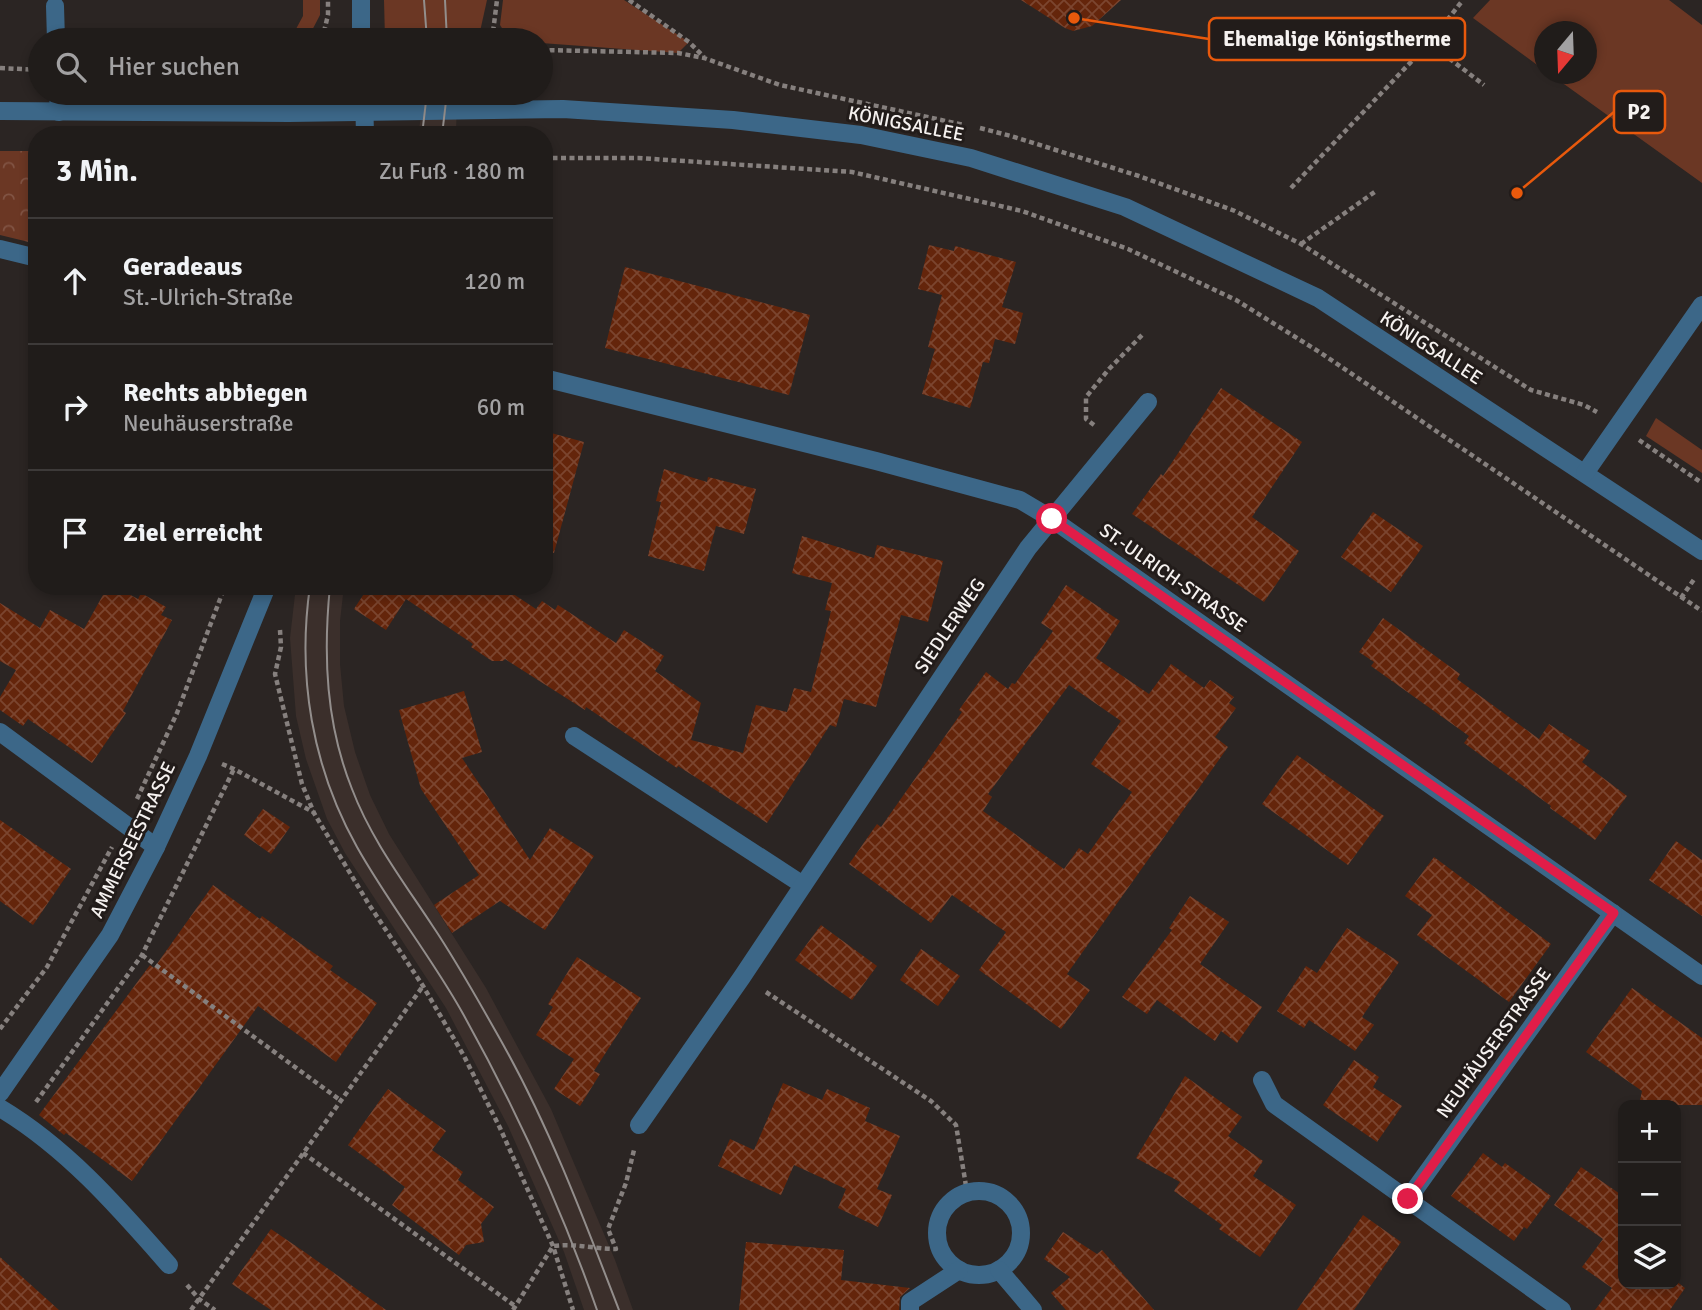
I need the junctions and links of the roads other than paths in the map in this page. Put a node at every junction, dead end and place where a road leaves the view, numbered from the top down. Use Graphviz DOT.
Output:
graph roads {
  1 [pos="362,0"];
  2 [pos="55,6"];
  3 [pos="56,28"];
  4 [pos="361,28"];
  5 [pos="59,105"];
  6 [pos="365,105"];
  7 [pos="0,111"];
  8 [pos="59,112"];
  9 [pos="365,112"];
  10 [pos="365,126"];
  11 [pos="0,249"];
  12 [pos="28,256"];
  13 [pos="1702,305"];
  14 [pos="553,380"];
  15 [pos="1148,402"];
  16 [pos="1585,473"];
  17 [pos="1052,519"];
  18 [pos="1702,551"];
  19 [pos="263,595"];
  20 [pos="0,732"];
  21 [pos="574,736"];
  22 [pos="156,847"];
  23 [pos="803,885"];
  24 [pos="1614,913"];
  25 [pos="1702,976"];
  26 [pos="1262,1080"];
  27 [pos="0,1093"];
  28 [pos="0,1108"];
  29 [pos="639,1125"];
  30 [pos="1408,1199"];
  31 [pos="169,1265"];
  32 [pos="959,1270"];
  33 [pos="999,1270"];
  34 [pos="911,1310"];
  35 [pos="1033,1310"];
  36 [pos="1562,1310"];
  1 -- 4 [label="street"];
  2 -- 3 [label="street"];
  5 -- 8 [label="street"];
  6 -- 9 [label="street"];
  7 -- 8 [label="street, KÖNIGSALLEE"];
  8 -- 9 [label="street, KÖNIGSALLEE"];
  9 -- 10 [label="street"];
  9 -- 16 [label="street, KÖNIGSALLEE"];
  11 -- 12 [label="street"];
  13 -- 16 [label="street"];
  14 -- 17 [label="street, ST.-ULRICH-STRASSE"];
  15 -- 17 [label="street, SIEDLERWEG"];
  16 -- 18 [label="street, KÖNIGSALLEE"];
  17 -- 23 [label="street, SIEDLERWEG"];
  17 -- 24 [label="street, ST.-ULRICH-STRASSE"];
  19 -- 22 [label="street, AMMERSEESTRASSE"];
  20 -- 22 [label="street"];
  21 -- 23 [label="street"];
  22 -- 27 [label="street, AMMERSEESTRASSE"];
  23 -- 29 [label="street, SIEDLERWEG"];
  24 -- 25 [label="street, ST.-ULRICH-STRASSE"];
  24 -- 30 [label="street, NEUHÄUSERSTRASSE"];
  26 -- 30 [label="street"];
  28 -- 31 [label="street"];
  30 -- 36 [label="street"];
  32 -- 33 [label="street"];
  32 -- 33 [label="street"];
  32 -- 34 [label="street"];
  33 -- 35 [label="street"];
}
